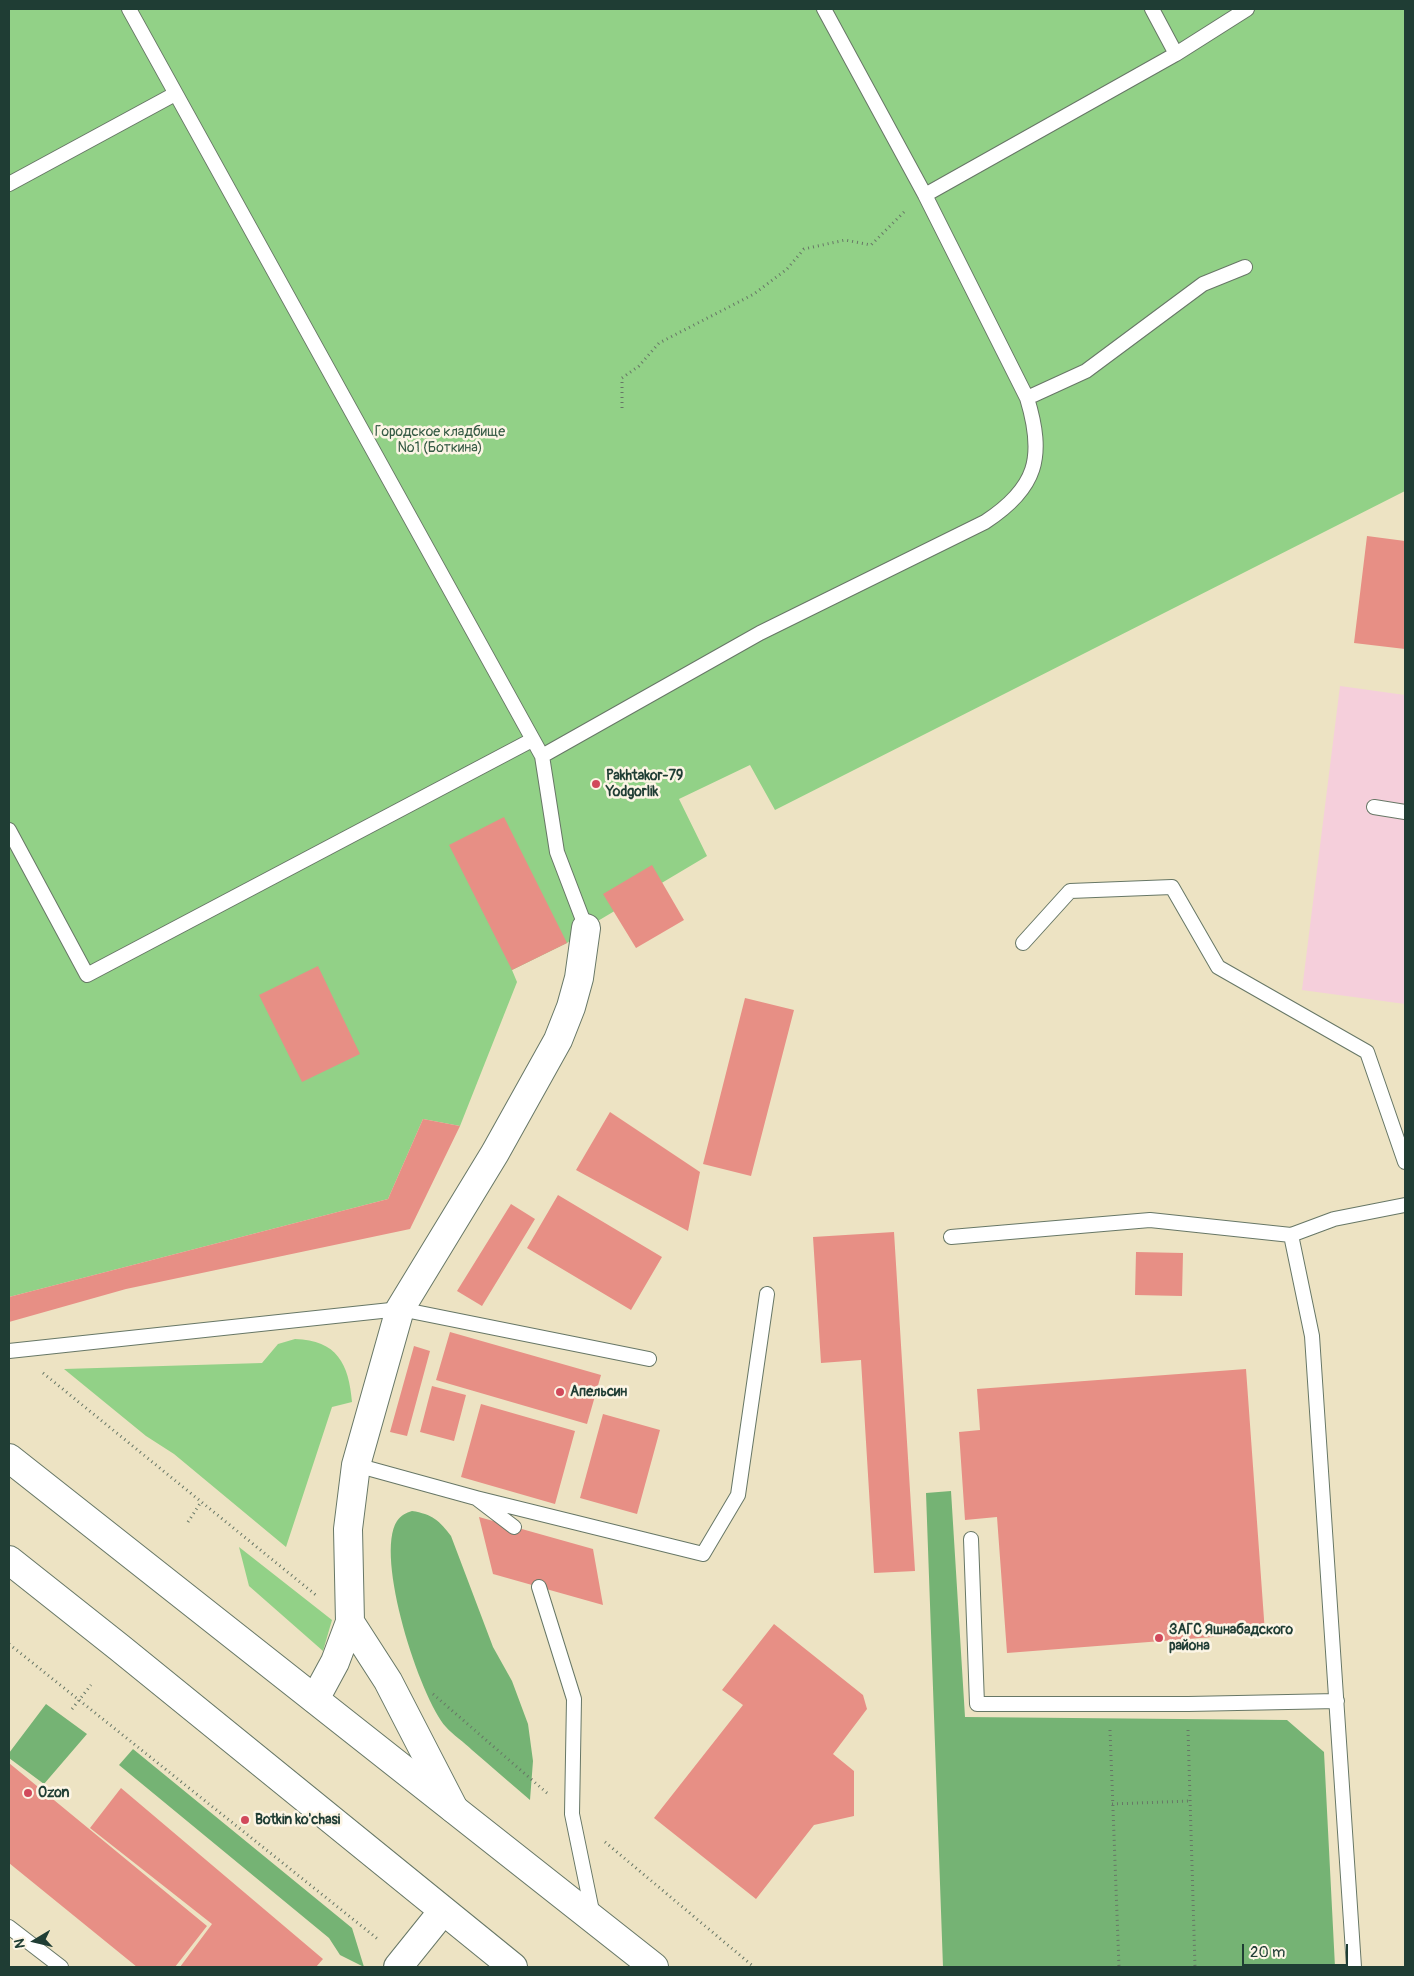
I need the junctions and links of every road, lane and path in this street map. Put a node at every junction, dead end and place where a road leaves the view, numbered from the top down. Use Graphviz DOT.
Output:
graph roads {
  1 [pos="129,9"];
  2 [pos="824,9"];
  3 [pos="1152,9"];
  4 [pos="1247,9"];
  5 [pos="1176,54"];
  6 [pos="175,94"];
  7 [pos="9,184"];
  8 [pos="925,195"];
  9 [pos="1245,266"];
  10 [pos="1027,398"];
  11 [pos="622,408"];
  12 [pos="532,740"];
  13 [pos="542,756"];
  14 [pos="1374,807"];
  15 [pos="1405,812"];
  16 [pos="9,830"];
  17 [pos="586,928"];
  18 [pos="1023,943"];
  19 [pos="1405,1162"];
  20 [pos="1405,1204"];
  21 [pos="1290,1235"];
  22 [pos="951,1237"];
  23 [pos="768,1294"];
  24 [pos="400,1309"];
  25 [pos="9,1352"];
  26 [pos="649,1359"];
  27 [pos="9,1458"];
  28 [pos="356,1465"];
  29 [pos="476,1498"];
  30 [pos="201,1502"];
  31 [pos="188,1522"];
  32 [pos="514,1527"];
  33 [pos="971,1539"];
  34 [pos="9,1560"];
  35 [pos="539,1587"];
  36 [pos="350,1622"];
  37 [pos="9,1644"];
  38 [pos="91,1685"];
  39 [pos="316,1699"];
  40 [pos="1338,1701"];
  41 [pos="1110,1704"];
  42 [pos="1188,1704"];
  43 [pos="72,1709"];
  44 [pos="1190,1801"];
  45 [pos="1112,1804"];
  46 [pos="454,1809"];
  47 [pos="443,1911"];
  48 [pos="594,1920"];
  49 [pos="9,1927"];
  50 [pos="400,1964"];
  51 [pos="61,1967"];
  52 [pos="513,1967"];
  53 [pos="654,1967"];
  54 [pos="1119,1967"];
  55 [pos="1195,1967"];
  56 [pos="1354,1967"];
  1 -- 6 [label="lane"];
  2 -- 8 [label="lane"];
  3 -- 5 [label="lane"];
  4 -- 5 [label="lane"];
  5 -- 8 [label="lane"];
  6 -- 7 [label="lane"];
  6 -- 12 [label="lane"];
  8 -- 10 [label="lane"];
  8 -- 11 [label="path"];
  9 -- 10 [label="lane"];
  10 -- 13 [label="lane"];
  12 -- 13 [label="lane"];
  12 -- 16 [label="lane"];
  13 -- 17 [label="lane"];
  14 -- 15 [label="lane"];
  17 -- 24 [label="main road"];
  18 -- 19 [label="lane"];
  20 -- 21 [label="lane"];
  21 -- 22 [label="lane"];
  21 -- 40 [label="lane"];
  23 -- 29 [label="lane"];
  24 -- 25 [label="lane"];
  24 -- 26 [label="lane"];
  24 -- 28 [label="main road"];
  27 -- 39 [label="main road"];
  28 -- 29 [label="lane"];
  28 -- 36 [label="main road"];
  29 -- 32 [label="lane"];
  30 -- 31 [label="path"];
  33 -- 41 [label="lane"];
  34 -- 47 [label="main road"];
  35 -- 48 [label="lane"];
  36 -- 39 [label="main road"];
  36 -- 46 [label="main road"];
  37 -- 50 [label="path"];
  38 -- 43 [label="path"];
  39 -- 46 [label="main road"];
  40 -- 42 [label="lane"];
  40 -- 56 [label="lane"];
  41 -- 42 [label="lane"];
  41 -- 45 [label="path"];
  42 -- 44 [label="path"];
  44 -- 45 [label="path"];
  44 -- 55 [label="path"];
  45 -- 54 [label="path"];
  46 -- 48 [label="main road"];
  47 -- 50 [label="main road"];
  47 -- 52 [label="main road"];
  48 -- 53 [label="main road"];
  49 -- 51 [label="lane"];
}
